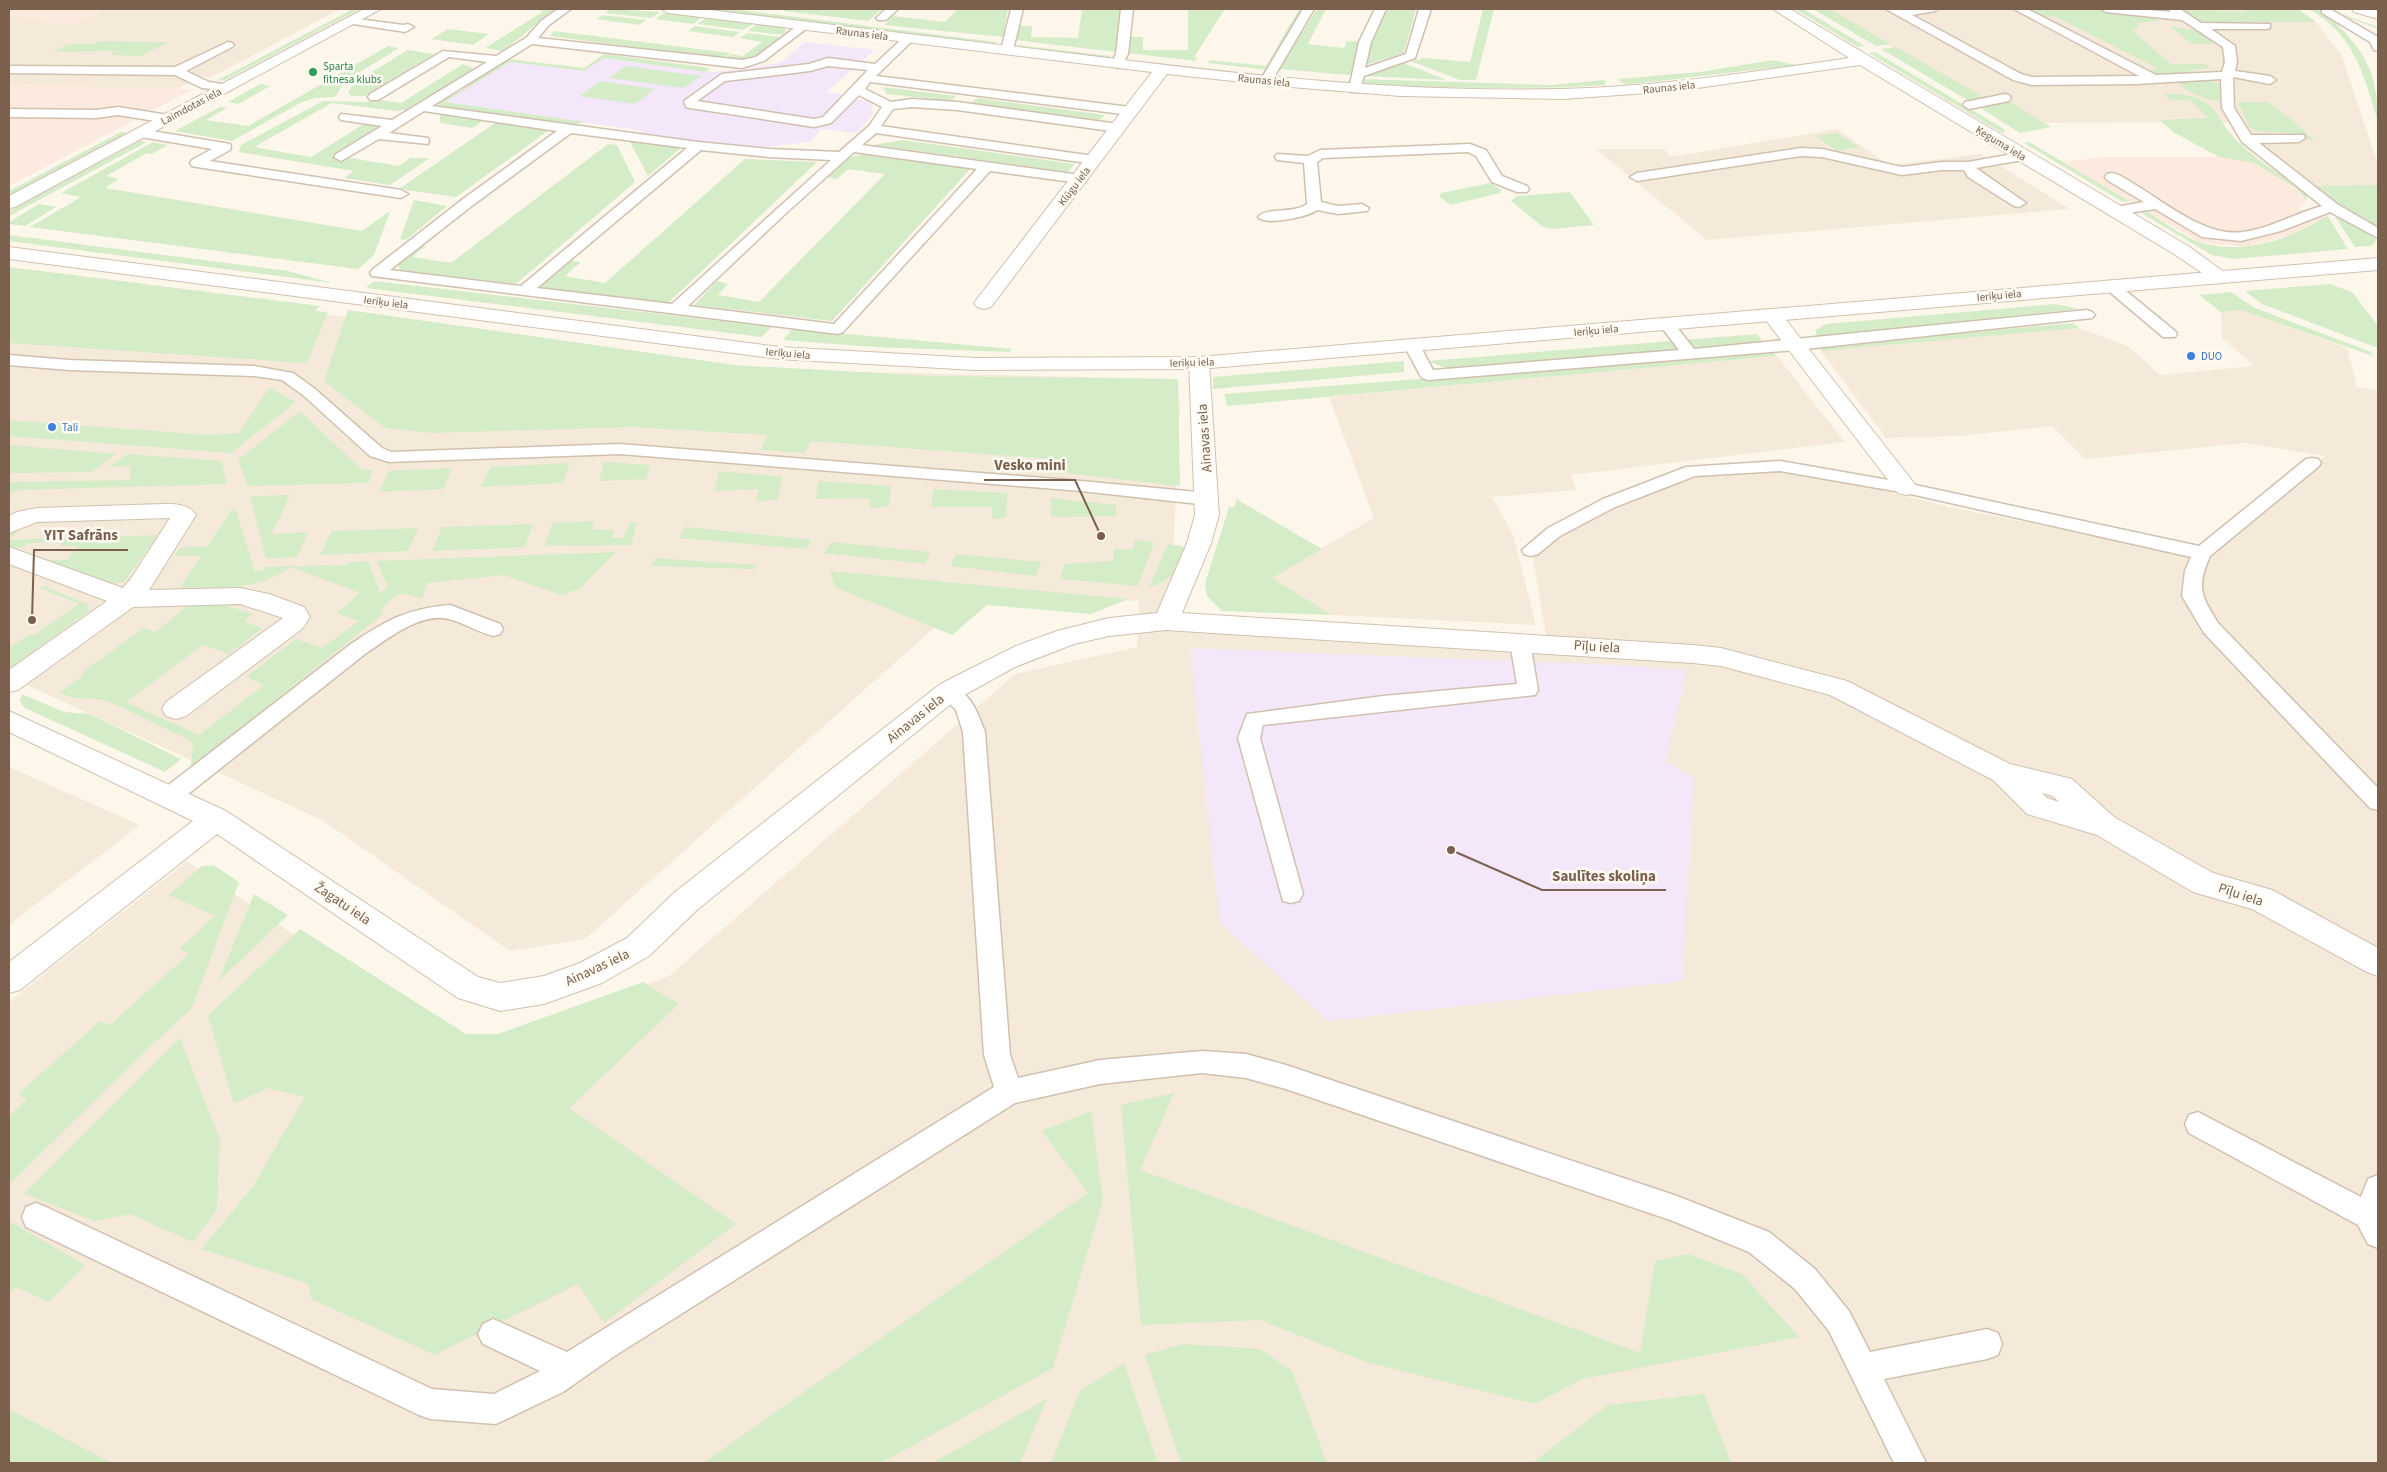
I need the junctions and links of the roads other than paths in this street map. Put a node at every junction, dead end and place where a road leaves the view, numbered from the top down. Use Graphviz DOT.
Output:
graph roads {
  1 [pos="374,9"];
  2 [pos="565,9"];
  3 [pos="668,9"];
  4 [pos="892,9"];
  5 [pos="1018,9"];
  6 [pos="1127,9"];
  7 [pos="1308,9"];
  8 [pos="1380,9"];
  9 [pos="1425,9"];
  10 [pos="1780,9"];
  11 [pos="1930,9"];
  12 [pos="2019,9"];
  13 [pos="2106,9"];
  14 [pos="2359,9"];
  15 [pos="1896,11"];
  16 [pos="2326,11"];
  17 [pos="2178,13"];
  18 [pos="2378,16"];
  19 [pos="882,18"];
  20 [pos="351,21"];
  21 [pos="2143,25"];
  22 [pos="805,26"];
  23 [pos="2197,26"];
  24 [pos="2266,26"];
  25 [pos="408,27"];
  26 [pos="909,38"];
  27 [pos="530,40"];
  28 [pos="228,45"];
  29 [pos="2378,48"];
  30 [pos="1007,50"];
  31 [pos="499,60"];
  32 [pos="1863,60"];
  33 [pos="1117,64"];
  34 [pos="878,68"];
  35 [pos="1162,69"];
  36 [pos="11,70"];
  37 [pos="177,71"];
  38 [pos="2227,75"];
  39 [pos="867,78"];
  40 [pos="2154,79"];
  41 [pos="2270,80"];
  42 [pos="1266,81"];
  43 [pos="1357,81"];
  44 [pos="2032,81"];
  45 [pos="225,88"];
  46 [pos="858,90"];
  47 [pos="971,91"];
  48 [pos="2027,94"];
  49 [pos="374,97"];
  50 [pos="2005,98"];
  51 [pos="1969,105"];
  52 [pos="425,106"];
  53 [pos="889,106"];
  54 [pos="957,106"];
  55 [pos="1130,112"];
  56 [pos="9,113"];
  57 [pos="345,117"];
  58 [pos="168,118"];
  59 [pos="394,124"];
  60 [pos="569,128"];
  61 [pos="1118,128"];
  62 [pos="873,130"];
  63 [pos="140,133"];
  64 [pos="376,135"];
  65 [pos="2299,138"];
  66 [pos="2247,139"];
  67 [pos="423,141"];
  68 [pos="698,146"];
  69 [pos="846,152"];
  70 [pos="2024,156"];
  71 [pos="341,157"];
  72 [pos="1282,157"];
  73 [pos="1094,160"];
  74 [pos="1310,160"];
  75 [pos="987,166"];
  76 [pos="1968,166"];
  77 [pos="1637,177"];
  78 [pos="2112,177"];
  79 [pos="1080,179"];
  80 [pos="1522,189"];
  81 [pos="401,194"];
  82 [pos="9,203"];
  83 [pos="2019,203"];
  84 [pos="2159,204"];
  85 [pos="1314,205"];
  86 [pos="2332,207"];
  87 [pos="1362,208"];
  88 [pos="2115,211"];
  89 [pos="1265,217"];
  90 [pos="2378,234"];
  91 [pos="9,253"];
  92 [pos="2378,264"];
  93 [pos="2221,277"];
  94 [pos="2110,285"];
  95 [pos="524,292"];
  96 [pos="984,303"];
  97 [pos="676,309"];
  98 [pos="1772,315"];
  99 [pos="2087,315"];
  100 [pos="1667,324"];
  101 [pos="2169,334"];
  102 [pos="1412,345"];
  103 [pos="1796,345"];
  104 [pos="1690,354"];
  105 [pos="9,360"];
  106 [pos="1199,362"];
  107 [pos="2312,463"];
  108 [pos="1906,488"];
  109 [pos="1208,499"];
  110 [pos="9,526"];
  111 [pos="1531,550"];
  112 [pos="2202,554"];
  113 [pos="9,555"];
  114 [pos="127,599"];
  115 [pos="1166,621"];
  116 [pos="493,629"];
  117 [pos="1520,642"];
  118 [pos="9,683"];
  119 [pos="948,692"];
  120 [pos="176,709"];
  121 [pos="9,720"];
  122 [pos="170,796"];
  123 [pos="2378,802"];
  124 [pos="216,819"];
  125 [pos="1291,894"];
  126 [pos="2378,963"];
  127 [pos="9,980"];
  128 [pos="469,988"];
  129 [pos="1009,1092"];
  130 [pos="2198,1124"];
  131 [pos="2378,1188"];
  132 [pos="36,1218"];
  133 [pos="2373,1225"];
  134 [pos="493,1334"];
  135 [pos="1987,1344"];
  136 [pos="1864,1368"];
  137 [pos="569,1369"];
  138 [pos="1910,1463"];
  1 -- 20 [label="street, Laimdotas iela"];
  2 -- 27 [label="lane"];
  3 -- 22 [label="street, Raunas iela"];
  4 -- 19 [label="lane"];
  5 -- 30 [label="lane"];
  6 -- 33 [label="lane"];
  7 -- 42 [label="lane"];
  8 -- 43 [label="lane"];
  9 -- 43 [label="lane"];
  10 -- 32 [label="street, Ķeguma iela"];
  11 -- 15 [label="lane"];
  12 -- 40 [label="lane"];
  13 -- 17 [label="lane"];
  14 -- 18 [label="street"];
  15 -- 44 [label="lane"];
  16 -- 29 [label="lane"];
  17 -- 21 [label="lane"];
  17 -- 23 [label="lane"];
  20 -- 25 [label="lane"];
  20 -- 45 [label="street, Laimdotas iela"];
  22 -- 26 [label="street, Raunas iela"];
  22 -- 27 [label="lane"];
  23 -- 24 [label="lane"];
  23 -- 38 [label="lane"];
  26 -- 30 [label="street, Raunas iela"];
  26 -- 34 [label="lane"];
  27 -- 31 [label="lane"];
  28 -- 37 [label="lane"];
  30 -- 33 [label="street, Raunas iela"];
  31 -- 49 [label="lane"];
  31 -- 52 [label="lane"];
  32 -- 43 [label="street, Raunas iela"];
  32 -- 70 [label="street, Ķeguma iela"];
  33 -- 35 [label="street, Raunas iela"];
  34 -- 39 [label="lane"];
  34 -- 46 [label="lane"];
  35 -- 42 [label="street, Raunas iela"];
  35 -- 55 [label="street, Klūgu iela"];
  36 -- 37 [label="lane"];
  37 -- 45 [label="lane"];
  38 -- 40 [label="lane"];
  38 -- 41 [label="lane"];
  38 -- 66 [label="lane"];
  39 -- 46 [label="lane"];
  39 -- 47 [label="lane"];
  40 -- 44 [label="lane"];
  42 -- 43 [label="street, Raunas iela"];
  44 -- 48 [label="lane"];
  45 -- 58 [label="street, Laimdotas iela"];
  46 -- 53 [label="lane"];
  47 -- 54 [label="lane"];
  47 -- 55 [label="lane"];
  50 -- 51 [label="lane"];
  52 -- 59 [label="lane"];
  52 -- 60 [label="lane"];
  53 -- 54 [label="lane"];
  53 -- 62 [label="lane"];
  54 -- 61 [label="lane"];
  55 -- 61 [label="street, Klūgu iela"];
  56 -- 58 [label="lane"];
  57 -- 59 [label="lane"];
  58 -- 63 [label="street, Laimdotas iela"];
  59 -- 64 [label="lane"];
  60 -- 68 [label="lane"];
  60 -- 95 [label="lane"];
  61 -- 73 [label="street, Klūgu iela"];
  62 -- 69 [label="lane"];
  62 -- 73 [label="lane"];
  63 -- 81 [label="lane"];
  63 -- 82 [label="street, Laimdotas iela"];
  64 -- 67 [label="lane"];
  64 -- 71 [label="lane"];
  65 -- 66 [label="lane"];
  66 -- 86 [label="lane"];
  68 -- 69 [label="lane"];
  68 -- 95 [label="lane"];
  69 -- 75 [label="lane"];
  69 -- 97 [label="lane"];
  70 -- 76 [label="lane"];
  70 -- 88 [label="street, Ķeguma iela"];
  72 -- 74 [label="lane"];
  73 -- 79 [label="street, Klūgu iela"];
  74 -- 80 [label="lane"];
  74 -- 85 [label="lane"];
  75 -- 79 [label="lane"];
  75 -- 97 [label="lane"];
  76 -- 77 [label="lane"];
  76 -- 83 [label="lane"];
  78 -- 84 [label="lane"];
  79 -- 96 [label="street, Klūgu iela"];
  84 -- 86 [label="lane"];
  84 -- 88 [label="lane"];
  85 -- 87 [label="lane"];
  85 -- 89 [label="lane"];
  86 -- 90 [label="lane"];
  88 -- 93 [label="street, Ķeguma iela"];
  91 -- 106 [label="street, Ieriķu iela"];
  92 -- 93 [label="street, Ieriķu iela"];
  93 -- 94 [label="street, Ieriķu iela"];
  94 -- 98 [label="street, Ieriķu iela"];
  94 -- 101 [label="lane"];
  95 -- 97 [label="lane"];
  98 -- 100 [label="street, Ieriķu iela"];
  98 -- 103 [label="street"];
  99 -- 103 [label="lane"];
  100 -- 102 [label="street, Ieriķu iela"];
  100 -- 104 [label="lane"];
  102 -- 104 [label="lane"];
  102 -- 106 [label="street, Ieriķu iela"];
  103 -- 104 [label="lane"];
  103 -- 108 [label="street"];
  105 -- 109 [label="lane"];
  106 -- 109 [label="street, Ainavas iela"];
  107 -- 112 [label="lane"];
  108 -- 111 [label="lane"];
  108 -- 112 [label="lane"];
  109 -- 115 [label="street, Ainavas iela"];
  110 -- 114 [label="street"];
  112 -- 123 [label="lane"];
  113 -- 114 [label="street"];
  114 -- 118 [label="street"];
  114 -- 120 [label="street"];
  115 -- 117 [label="street, Pīļu iela"];
  115 -- 119 [label="street, Ainavas iela"];
  116 -- 122 [label="lane"];
  117 -- 125 [label="lane"];
  117 -- 126 [label="street, Pīļu iela"];
  119 -- 128 [label="street, Ainavas iela"];
  119 -- 129 [label="lane"];
  121 -- 122 [label="street, Žagatu iela"];
  122 -- 124 [label="street, Žagatu iela"];
  124 -- 127 [label="street"];
  124 -- 128 [label="street, Žagatu iela"];
  129 -- 136 [label="lane"];
  129 -- 137 [label="lane"];
  130 -- 133 [label="lane"];
  131 -- 133 [label="lane"];
  132 -- 137 [label="lane"];
  134 -- 137 [label="lane"];
  135 -- 136 [label="lane"];
  136 -- 138 [label="lane"];
}
